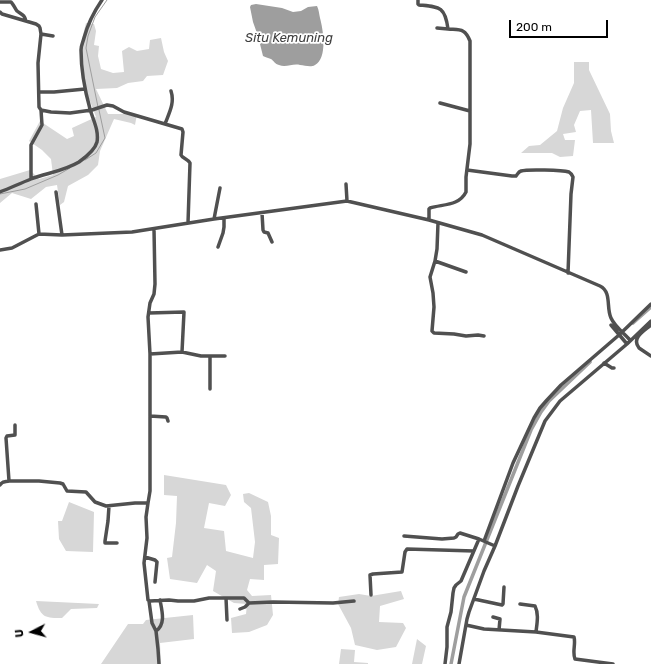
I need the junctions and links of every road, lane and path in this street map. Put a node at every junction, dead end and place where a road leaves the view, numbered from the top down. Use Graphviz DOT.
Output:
graph roads {
  1 [pos="102,0"];
  2 [pos="418,0"];
  3 [pos="0,1"];
  4 [pos="0,12"];
  5 [pos="26,21"];
  6 [pos="437,28"];
  7 [pos="448,29"];
  8 [pos="41,34"];
  9 [pos="53,36"];
  10 [pos="85,89"];
  11 [pos="171,90"];
  12 [pos="38,92"];
  13 [pos="440,103"];
  14 [pos="41,110"];
  15 [pos="91,110"];
  16 [pos="470,110"];
  17 [pos="165,124"];
  18 [pos="467,170"];
  19 [pos="31,179"];
  20 [pos="346,184"];
  21 [pos="220,188"];
  22 [pos="0,192"];
  23 [pos="56,192"];
  24 [pos="347,201"];
  25 [pos="36,204"];
  26 [pos="262,213"];
  27 [pos="224,218"];
  28 [pos="214,219"];
  29 [pos="429,220"];
  30 [pos="188,223"];
  31 [pos="438,223"];
  32 [pos="154,229"];
  33 [pos="39,234"];
  34 [pos="62,235"];
  35 [pos="272,242"];
  36 [pos="218,247"];
  37 [pos="0,250"];
  38 [pos="435,261"];
  39 [pos="466,272"];
  40 [pos="568,273"];
  41 [pos="651,304"];
  42 [pos="148,312"];
  43 [pos="651,321"];
  44 [pos="611,325"];
  45 [pos="651,325"];
  46 [pos="620,334"];
  47 [pos="484,336"];
  48 [pos="629,339"];
  49 [pos="626,343"];
  50 [pos="182,352"];
  51 [pos="150,354"];
  52 [pos="210,356"];
  53 [pos="225,356"];
  54 [pos="651,356"];
  55 [pos="604,363"];
  56 [pos="614,368"];
  57 [pos="210,389"];
  58 [pos="150,416"];
  59 [pos="168,421"];
  60 [pos="15,425"];
  61 [pos="10,482"];
  62 [pos="0,485"];
  63 [pos="148,503"];
  64 [pos="110,506"];
  65 [pos="404,536"];
  66 [pos="479,539"];
  67 [pos="484,541"];
  68 [pos="117,543"];
  69 [pos="494,546"];
  70 [pos="474,551"];
  71 [pos="145,557"];
  72 [pos="155,582"];
  73 [pos="504,588"];
  74 [pos="370,595"];
  75 [pos="226,598"];
  76 [pos="474,599"];
  77 [pos="160,600"];
  78 [pos="149,601"];
  79 [pos="354,601"];
  80 [pos="249,603"];
  81 [pos="520,604"];
  82 [pos="240,609"];
  83 [pos="493,617"];
  84 [pos="227,620"];
  85 [pos="466,625"];
  86 [pos="499,630"];
  87 [pos="156,632"];
  88 [pos="536,632"];
  89 [pos="159,664"];
  90 [pos="445,664"];
  91 [pos="459,664"];
  92 [pos="612,664"];
  1 -- 10 [label="street"];
  2 -- 7 [label="street"];
  3 -- 5 [label="street"];
  4 -- 5 [label="street"];
  5 -- 8 [label="street"];
  6 -- 7 [label="street"];
  7 -- 16 [label="street"];
  8 -- 9 [label="street"];
  8 -- 12 [label="street"];
  10 -- 12 [label="street"];
  10 -- 15 [label="street"];
  11 -- 17 [label="street"];
  12 -- 14 [label="street"];
  13 -- 16 [label="street"];
  14 -- 15 [label="street"];
  14 -- 19 [label="street"];
  15 -- 17 [label="street"];
  15 -- 19 [label="street"];
  16 -- 18 [label="street"];
  17 -- 30 [label="street"];
  18 -- 29 [label="street"];
  18 -- 40 [label="street"];
  19 -- 22 [label="street"];
  20 -- 24 [label="street"];
  21 -- 28 [label="street"];
  23 -- 34 [label="street"];
  24 -- 26 [label="street"];
  24 -- 29 [label="street"];
  25 -- 33 [label="street"];
  26 -- 27 [label="street"];
  26 -- 35 [label="street"];
  27 -- 28 [label="street"];
  27 -- 36 [label="street"];
  28 -- 30 [label="street"];
  29 -- 31 [label="street"];
  30 -- 32 [label="street"];
  31 -- 38 [label="street"];
  31 -- 40 [label="street"];
  32 -- 34 [label="street"];
  32 -- 42 [label="street"];
  33 -- 34 [label="street"];
  33 -- 37 [label="street"];
  38 -- 39 [label="street"];
  38 -- 47 [label="street"];
  40 -- 46 [label="street"];
  41 -- 46 [label="street"];
  42 -- 50 [label="street"];
  42 -- 51 [label="street"];
  43 -- 48 [label="street"];
  44 -- 46 [label="street"];
  45 -- 54 [label="street"];
  46 -- 48 [label="street"];
  46 -- 49 [label="street"];
  46 -- 67 [label="street"];
  48 -- 49 [label="street"];
  49 -- 55 [label="street"];
  50 -- 51 [label="street"];
  50 -- 52 [label="street"];
  51 -- 58 [label="street"];
  52 -- 53 [label="street"];
  52 -- 57 [label="street"];
  55 -- 56 [label="street"];
  55 -- 69 [label="street"];
  58 -- 59 [label="street"];
  58 -- 63 [label="street"];
  60 -- 61 [label="street"];
  61 -- 62 [label="street"];
  61 -- 64 [label="street"];
  63 -- 64 [label="street"];
  63 -- 71 [label="street"];
  64 -- 68 [label="street"];
  65 -- 66 [label="street"];
  66 -- 67 [label="street"];
  66 -- 70 [label="street"];
  67 -- 69 [label="street"];
  69 -- 76 [label="street"];
  70 -- 74 [label="street"];
  70 -- 90 [label="street"];
  71 -- 72 [label="street"];
  71 -- 78 [label="street"];
  73 -- 76 [label="street"];
  75 -- 77 [label="street"];
  75 -- 80 [label="street"];
  75 -- 84 [label="street"];
  76 -- 85 [label="street"];
  77 -- 78 [label="street"];
  77 -- 87 [label="street"];
  78 -- 87 [label="street"];
  79 -- 80 [label="street"];
  80 -- 82 [label="street"];
  81 -- 88 [label="street"];
  83 -- 86 [label="street"];
  85 -- 86 [label="street"];
  85 -- 91 [label="street"];
  86 -- 88 [label="street"];
  87 -- 89 [label="street"];
  88 -- 92 [label="street"];
}
